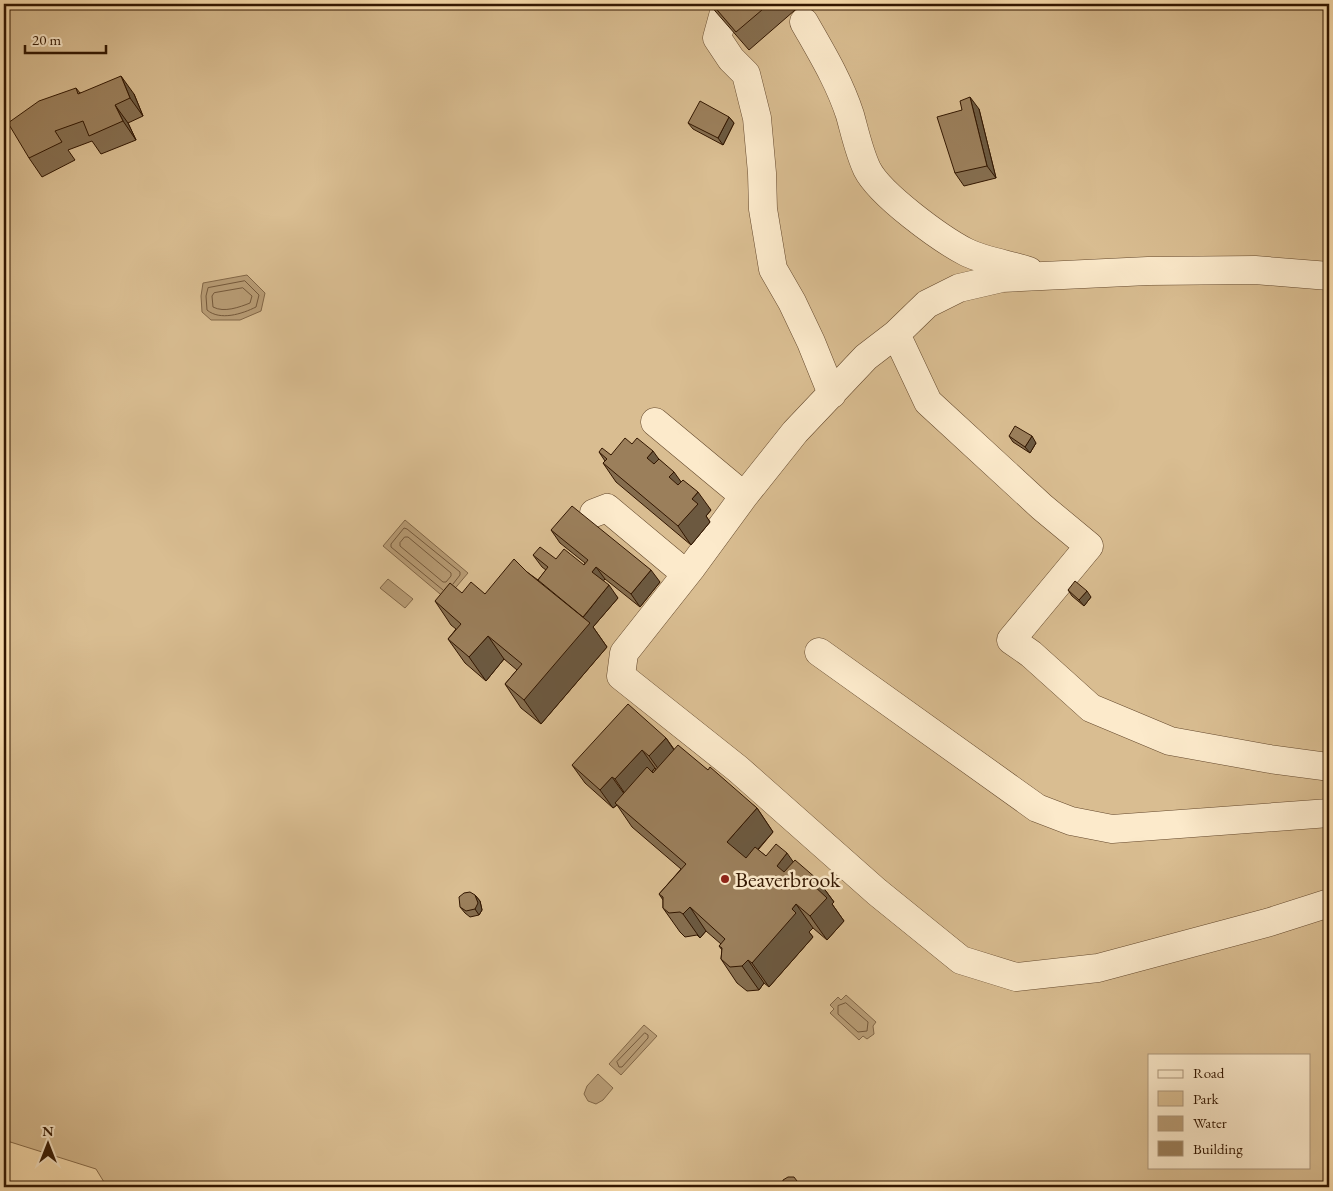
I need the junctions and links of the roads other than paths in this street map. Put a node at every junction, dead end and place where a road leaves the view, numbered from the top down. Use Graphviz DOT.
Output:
graph roads {
  1 [pos="723,16"];
  2 [pos="804,22"];
  3 [pos="967,252"];
  4 [pos="1045,275"];
  5 [pos="1329,276"];
  6 [pos="959,288"];
  7 [pos="896,334"];
  8 [pos="832,394"];
  9 [pos="655,422"];
  10 [pos="744,496"];
  11 [pos="594,513"];
  12 [pos="686,574"];
  13 [pos="819,652"];
  14 [pos="1329,767"];
  15 [pos="1329,814"];
  16 [pos="1329,903"];
  1 -- 8 [label="lane"];
  2 -- 3 [label="lane"];
  3 -- 4 [label="lane"];
  3 -- 6 [label="lane"];
  4 -- 5 [label="lane"];
  4 -- 6 [label="lane"];
  6 -- 7 [label="lane"];
  7 -- 8 [label="lane"];
  7 -- 14 [label="lane"];
  8 -- 10 [label="lane"];
  9 -- 10 [label="lane"];
  10 -- 12 [label="lane"];
  11 -- 12 [label="lane"];
  12 -- 16 [label="lane"];
  13 -- 15 [label="lane"];
}
